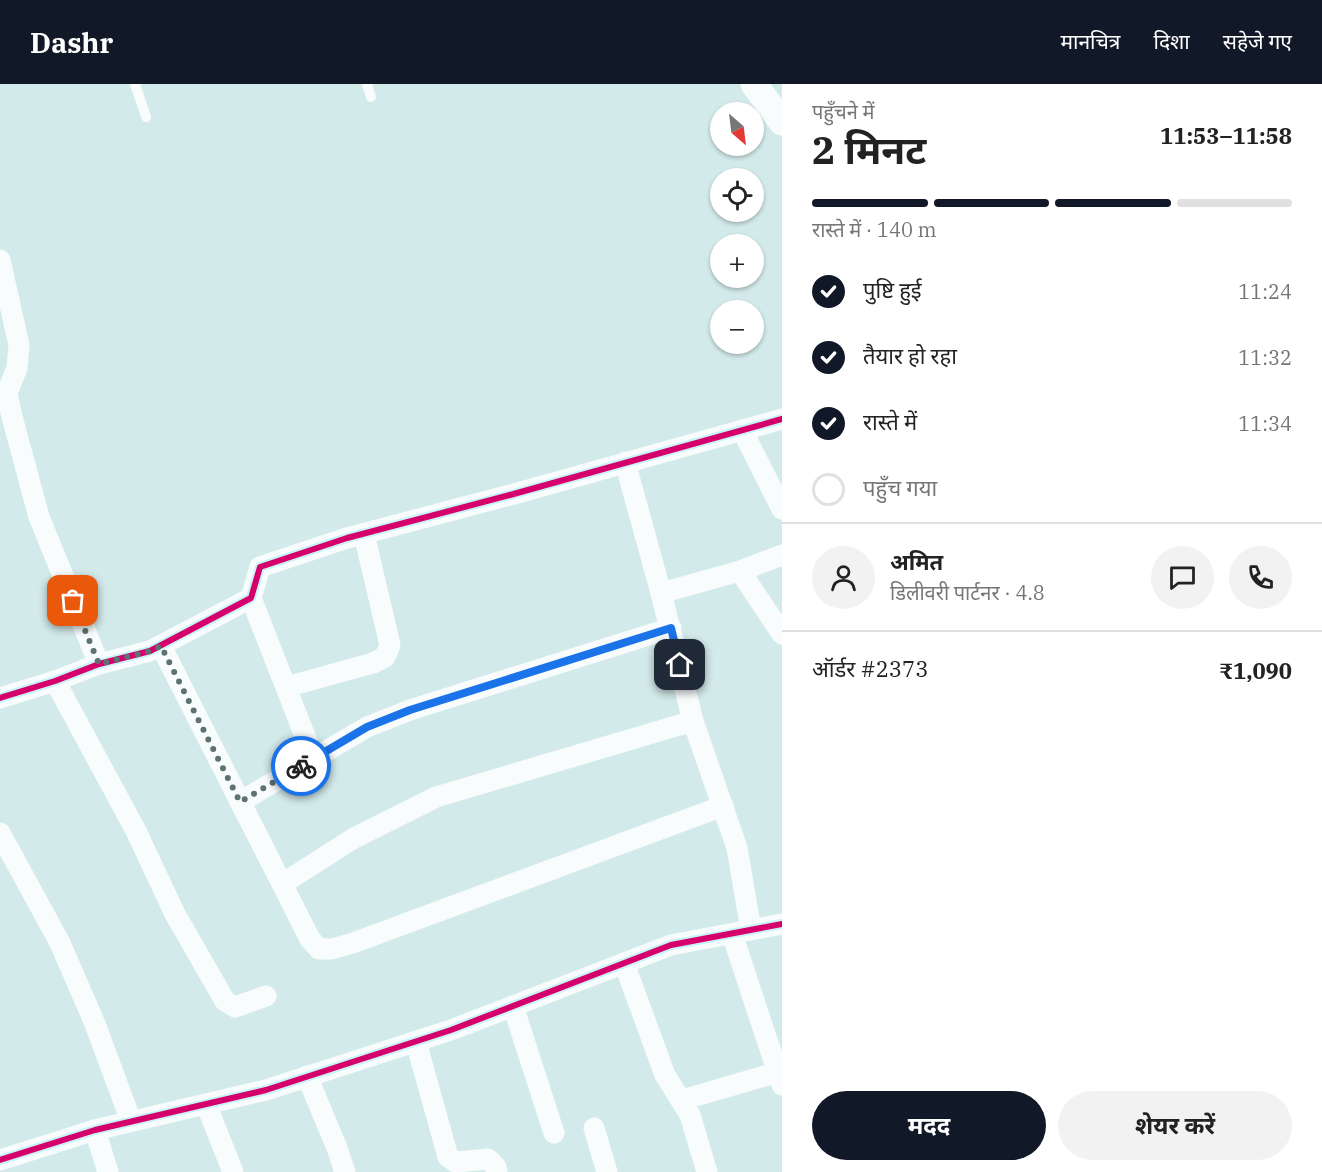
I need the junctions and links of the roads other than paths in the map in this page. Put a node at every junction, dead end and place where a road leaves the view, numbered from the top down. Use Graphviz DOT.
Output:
graph roads {
  1 [pos="135,84"];
  2 [pos="367,84"];
  3 [pos="754,84"];
  4 [pos="371,97"];
  5 [pos="147,117"];
  6 [pos="782,122"];
  7 [pos="0,260"];
  8 [pos="782,419"];
  9 [pos="742,430"];
  10 [pos="625,462"];
  11 [pos="782,510"];
  12 [pos="364,534"];
  13 [pos="782,555"];
  14 [pos="740,570"];
  15 [pos="662,593"];
  16 [pos="251,598"];
  17 [pos="671,628"];
  18 [pos="782,634"];
  19 [pos="161,646"];
  20 [pos="99,664"];
  21 [pos="55,681"];
  22 [pos="286,687"];
  23 [pos="0,698"];
  24 [pos="693,721"];
  25 [pos="314,759"];
  26 [pos="240,802"];
  27 [pos="723,807"];
  28 [pos="0,832"];
  29 [pos="282,884"];
  30 [pos="782,924"];
  31 [pos="741,932"];
  32 [pos="624,963"];
  33 [pos="266,996"];
  34 [pos="513,1006"];
  35 [pos="416,1041"];
  36 [pos="306,1077"];
  37 [pos="780,1078"];
  38 [pos="682,1101"];
  39 [pos="206,1104"];
  40 [pos="131,1121"];
  41 [pos="594,1128"];
  42 [pos="95,1130"];
  43 [pos="554,1133"];
  44 [pos="0,1160"];
  45 [pos="108,1172"];
  46 [pos="233,1172"];
  47 [pos="345,1172"];
  48 [pos="497,1172"];
  49 [pos="607,1172"];
  50 [pos="707,1172"];
  1 -- 5 [label="lane"];
  2 -- 4 [label="lane"];
  3 -- 6 [label="street"];
  7 -- 20 [label="street"];
  8 -- 9 [label="street"];
  9 -- 10 [label="street"];
  9 -- 11 [label="street"];
  10 -- 12 [label="street"];
  10 -- 15 [label="street"];
  12 -- 16 [label="street"];
  12 -- 22 [label="street"];
  13 -- 14 [label="street"];
  14 -- 15 [label="street"];
  14 -- 18 [label="street"];
  15 -- 17 [label="street"];
  16 -- 19 [label="street"];
  16 -- 22 [label="street"];
  17 -- 24 [label="street"];
  17 -- 25 [label="street"];
  19 -- 20 [label="street"];
  19 -- 26 [label="street"];
  20 -- 21 [label="street"];
  21 -- 23 [label="street"];
  21 -- 33 [label="street"];
  22 -- 25 [label="street"];
  24 -- 27 [label="street"];
  24 -- 29 [label="street"];
  25 -- 26 [label="street"];
  26 -- 29 [label="street"];
  27 -- 29 [label="street"];
  27 -- 31 [label="street"];
  28 -- 40 [label="street"];
  30 -- 31 [label="street"];
  31 -- 32 [label="street"];
  31 -- 37 [label="street"];
  32 -- 34 [label="street"];
  32 -- 38 [label="street"];
  34 -- 35 [label="street"];
  34 -- 43 [label="street"];
  35 -- 36 [label="street"];
  35 -- 48 [label="street"];
  36 -- 39 [label="street"];
  36 -- 47 [label="street"];
  37 -- 38 [label="street"];
  38 -- 50 [label="street"];
  39 -- 40 [label="street"];
  39 -- 46 [label="street"];
  40 -- 42 [label="street"];
  41 -- 49 [label="street"];
  42 -- 44 [label="street"];
  42 -- 45 [label="street"];
}
